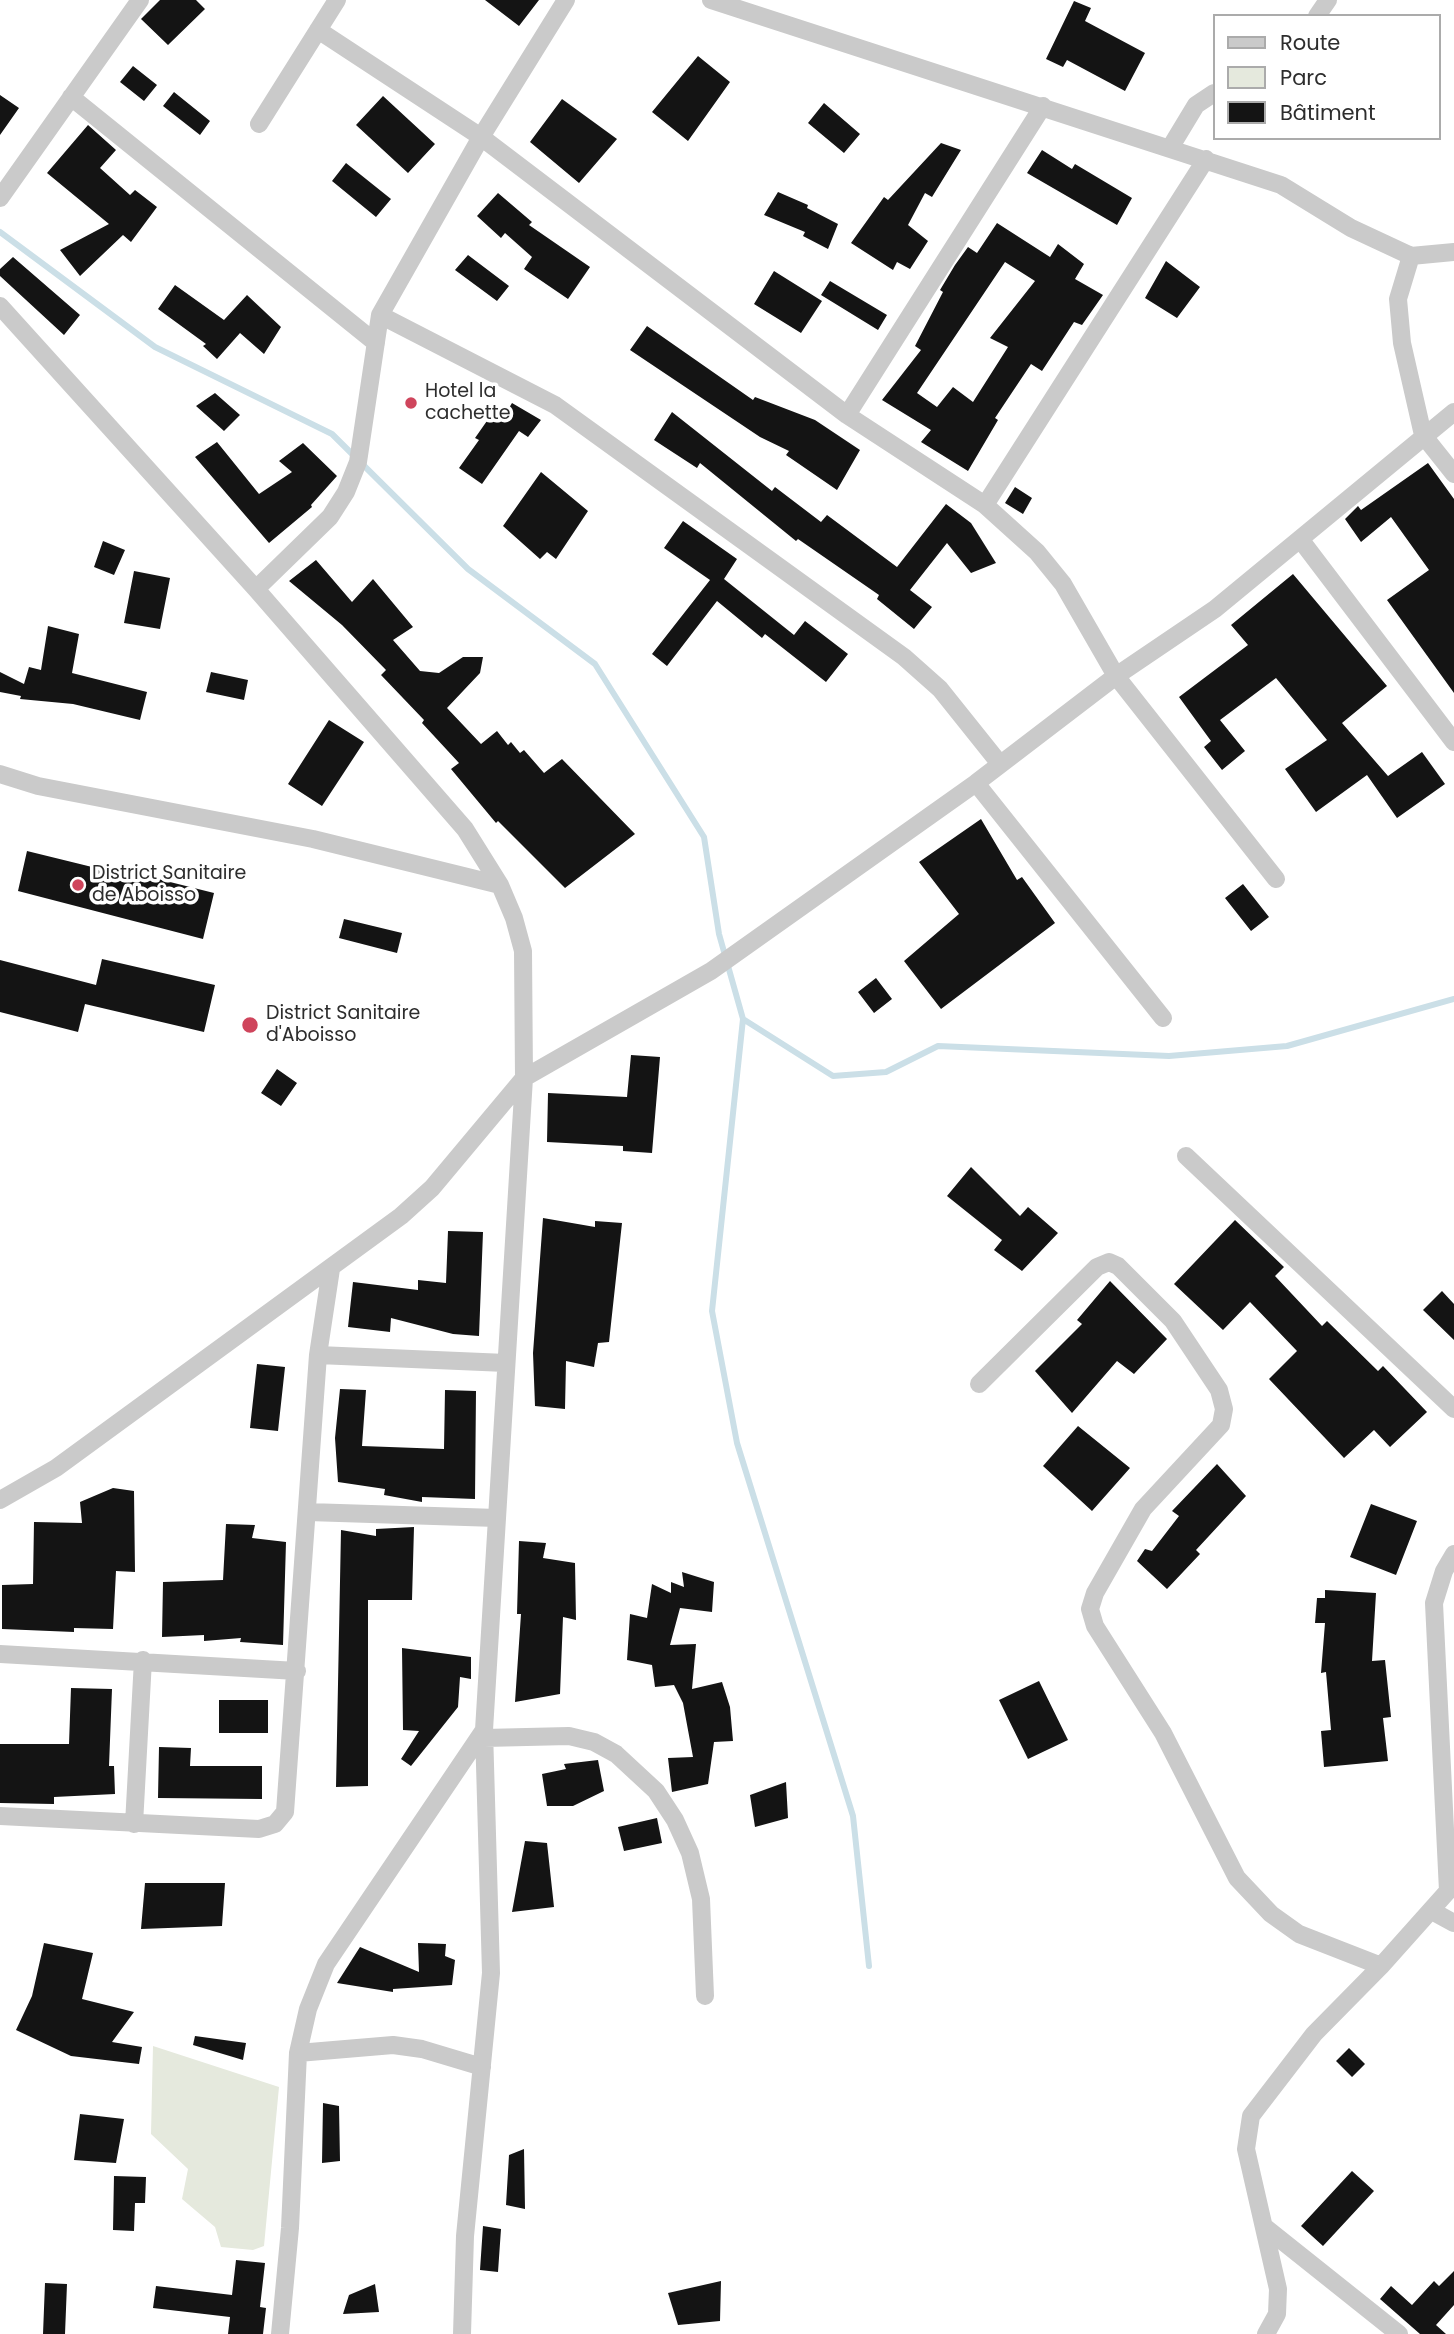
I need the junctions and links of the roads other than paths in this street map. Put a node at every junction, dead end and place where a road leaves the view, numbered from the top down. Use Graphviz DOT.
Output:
graph roads {
  1 [pos="140,0"];
  2 [pos="337,0"];
  3 [pos="566,0"];
  4 [pos="711,0"];
  5 [pos="318,30"];
  6 [pos="1212,94"];
  7 [pos="71,97"];
  8 [pos="1043,106"];
  9 [pos="259,124"];
  10 [pos="481,137"];
  11 [pos="1170,148"];
  12 [pos="1206,159"];
  13 [pos="0,198"];
  14 [pos="1454,252"];
  15 [pos="1411,256"];
  16 [pos="0,306"];
  17 [pos="380,315"];
  18 [pos="376,343"];
  19 [pos="1454,412"];
  20 [pos="847,415"];
  21 [pos="1423,435"];
  22 [pos="1454,474"];
  23 [pos="985,505"];
  24 [pos="1300,539"];
  25 [pos="256,589"];
  26 [pos="1116,676"];
  27 [pos="1454,742"];
  28 [pos="1000,764"];
  29 [pos="0,774"];
  30 [pos="976,783"];
  31 [pos="1276,879"];
  32 [pos="500,885"];
  33 [pos="1163,1018"];
  34 [pos="524,1078"];
  35 [pos="1186,1156"];
  36 [pos="331,1269"];
  37 [pos="318,1355"];
  38 [pos="506,1363"];
  39 [pos="979,1384"];
  40 [pos="1454,1409"];
  41 [pos="0,1500"];
  42 [pos="309,1511"];
  43 [pos="497,1518"];
  44 [pos="1454,1554"];
  45 [pos="0,1654"];
  46 [pos="143,1660"];
  47 [pos="297,1671"];
  48 [pos="484,1734"];
  49 [pos="0,1816"];
  50 [pos="134,1824"];
  51 [pos="1451,1888"];
  52 [pos="1432,1911"];
  53 [pos="1454,1923"];
  54 [pos="1381,1966"];
  55 [pos="705,1996"];
  56 [pos="298,2053"];
  57 [pos="482,2067"];
  58 [pos="1266,2228"];
  59 [pos="280,2334"];
  60 [pos="462,2334"];
  61 [pos="1266,2334"];
  62 [pos="1399,2334"];
  1 -- 7 [label="street"];
  2 -- 5 [label="street"];
  3 -- 10 [label="street"];
  4 -- 8 [label="street"];
  5 -- 9 [label="street"];
  5 -- 10 [label="street"];
  6 -- 11 [label="street"];
  7 -- 13 [label="street"];
  7 -- 18 [label="street"];
  8 -- 11 [label="street"];
  8 -- 20 [label="street"];
  10 -- 17 [label="street"];
  10 -- 20 [label="street"];
  11 -- 12 [label="street"];
  12 -- 15 [label="street"];
  12 -- 23 [label="street"];
  14 -- 15 [label="street"];
  15 -- 21 [label="street"];
  16 -- 25 [label="street"];
  17 -- 18 [label="street"];
  17 -- 28 [label="street"];
  18 -- 25 [label="street"];
  19 -- 21 [label="street"];
  20 -- 23 [label="street"];
  21 -- 22 [label="street"];
  21 -- 24 [label="street"];
  23 -- 26 [label="street"];
  24 -- 26 [label="street"];
  24 -- 27 [label="street"];
  25 -- 32 [label="street"];
  26 -- 28 [label="street"];
  26 -- 31 [label="street"];
  28 -- 30 [label="street"];
  29 -- 32 [label="street"];
  30 -- 33 [label="street"];
  30 -- 34 [label="street"];
  32 -- 34 [label="street"];
  34 -- 36 [label="street"];
  34 -- 38 [label="street"];
  35 -- 40 [label="street"];
  36 -- 37 [label="street"];
  36 -- 41 [label="street"];
  37 -- 38 [label="street"];
  37 -- 42 [label="street"];
  38 -- 43 [label="street"];
  39 -- 54 [label="street"];
  42 -- 43 [label="street"];
  42 -- 47 [label="street"];
  43 -- 48 [label="street"];
  44 -- 51 [label="street"];
  45 -- 46 [label="street"];
  46 -- 47 [label="street"];
  46 -- 50 [label="street"];
  47 -- 50 [label="street"];
  48 -- 55 [label="street"];
  48 -- 56 [label="street"];
  48 -- 57 [label="street"];
  49 -- 50 [label="street"];
  51 -- 52 [label="street"];
  52 -- 53 [label="street"];
  52 -- 54 [label="street"];
  54 -- 58 [label="street"];
  56 -- 57 [label="street"];
  56 -- 59 [label="street"];
  57 -- 60 [label="street"];
  58 -- 61 [label="street"];
  58 -- 62 [label="street"];
}
